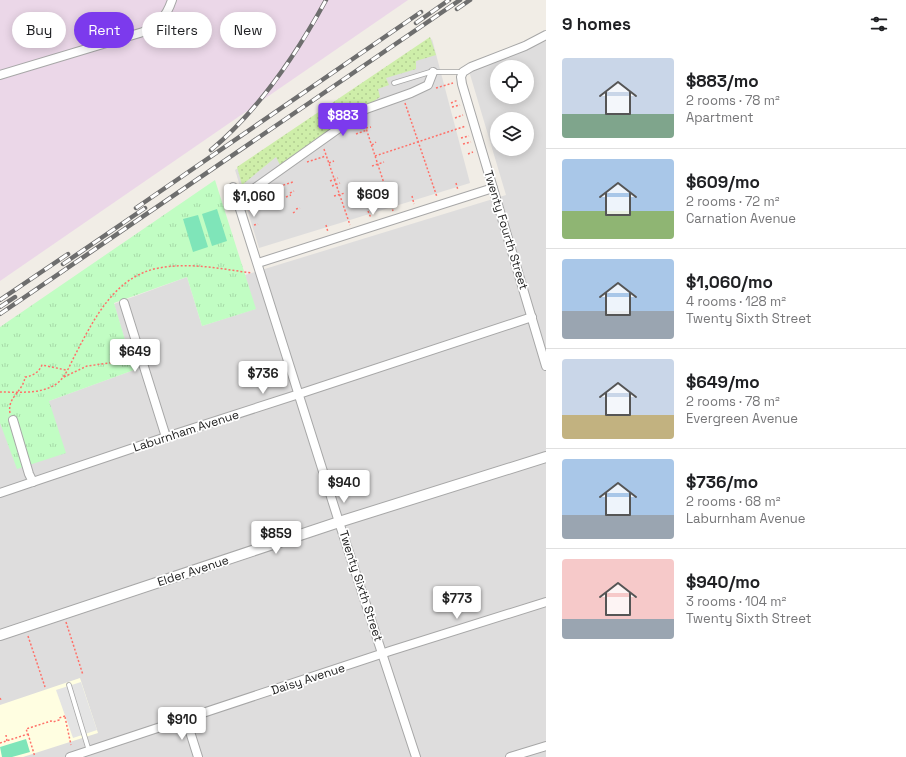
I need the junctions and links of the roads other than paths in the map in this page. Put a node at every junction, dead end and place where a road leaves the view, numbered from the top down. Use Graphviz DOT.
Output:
graph roads {
  1 [pos="172,0"];
  2 [pos="546,35"];
  3 [pos="433,72"];
  4 [pos="463,72"];
  5 [pos="0,75"];
  6 [pos="394,83"];
  7 [pos="233,187"];
  8 [pos="494,188"];
  9 [pos="238,200"];
  10 [pos="258,263"];
  11 [pos="124,303"];
  12 [pos="532,317"];
  13 [pos="546,366"];
  14 [pos="299,394"];
  15 [pos="13,420"];
  16 [pos="166,436"];
  17 [pos="546,457"];
  18 [pos="34,482"];
  19 [pos="0,493"];
  20 [pos="339,522"];
  21 [pos="546,602"];
  22 [pos="0,635"];
  23 [pos="383,654"];
  24 [pos="68,685"];
  25 [pos="186,719"];
  26 [pos="546,746"];
  27 [pos="89,751"];
  28 [pos="70,757"];
  29 [pos="198,757"];
  30 [pos="416,757"];
  31 [pos="510,757"];
  1 -- 5 [label="street"];
  2 -- 4 [label="street"];
  3 -- 4 [label="lane"];
  3 -- 6 [label="lane"];
  3 -- 9 [label="street"];
  4 -- 8 [label="street, Twenty Fourth Street"];
  7 -- 9 [label="street, Twenty Sixth Street"];
  8 -- 10 [label="street"];
  8 -- 12 [label="street, Twenty Fourth Street"];
  9 -- 10 [label="street, Twenty Sixth Street"];
  10 -- 14 [label="street, Twenty Sixth Street"];
  11 -- 16 [label="street"];
  12 -- 13 [label="street, Twenty Fourth Street"];
  12 -- 14 [label="street, Laburnham Avenue"];
  14 -- 16 [label="street, Laburnham Avenue"];
  14 -- 20 [label="street, Twenty Sixth Street"];
  15 -- 18 [label="street"];
  16 -- 18 [label="street, Laburnham Avenue"];
  17 -- 20 [label="street, Elder Avenue"];
  18 -- 19 [label="street, Laburnham Avenue"];
  20 -- 22 [label="street, Elder Avenue"];
  20 -- 23 [label="street, Twenty Sixth Street"];
  21 -- 23 [label="street, Daisy Avenue"];
  23 -- 25 [label="street, Daisy Avenue"];
  23 -- 30 [label="street, Twenty Sixth Street"];
  24 -- 27 [label="lane"];
  25 -- 27 [label="street, Daisy Avenue"];
  25 -- 29 [label="street"];
  26 -- 31 [label="street"];
  27 -- 28 [label="street, Daisy Avenue"];
}
